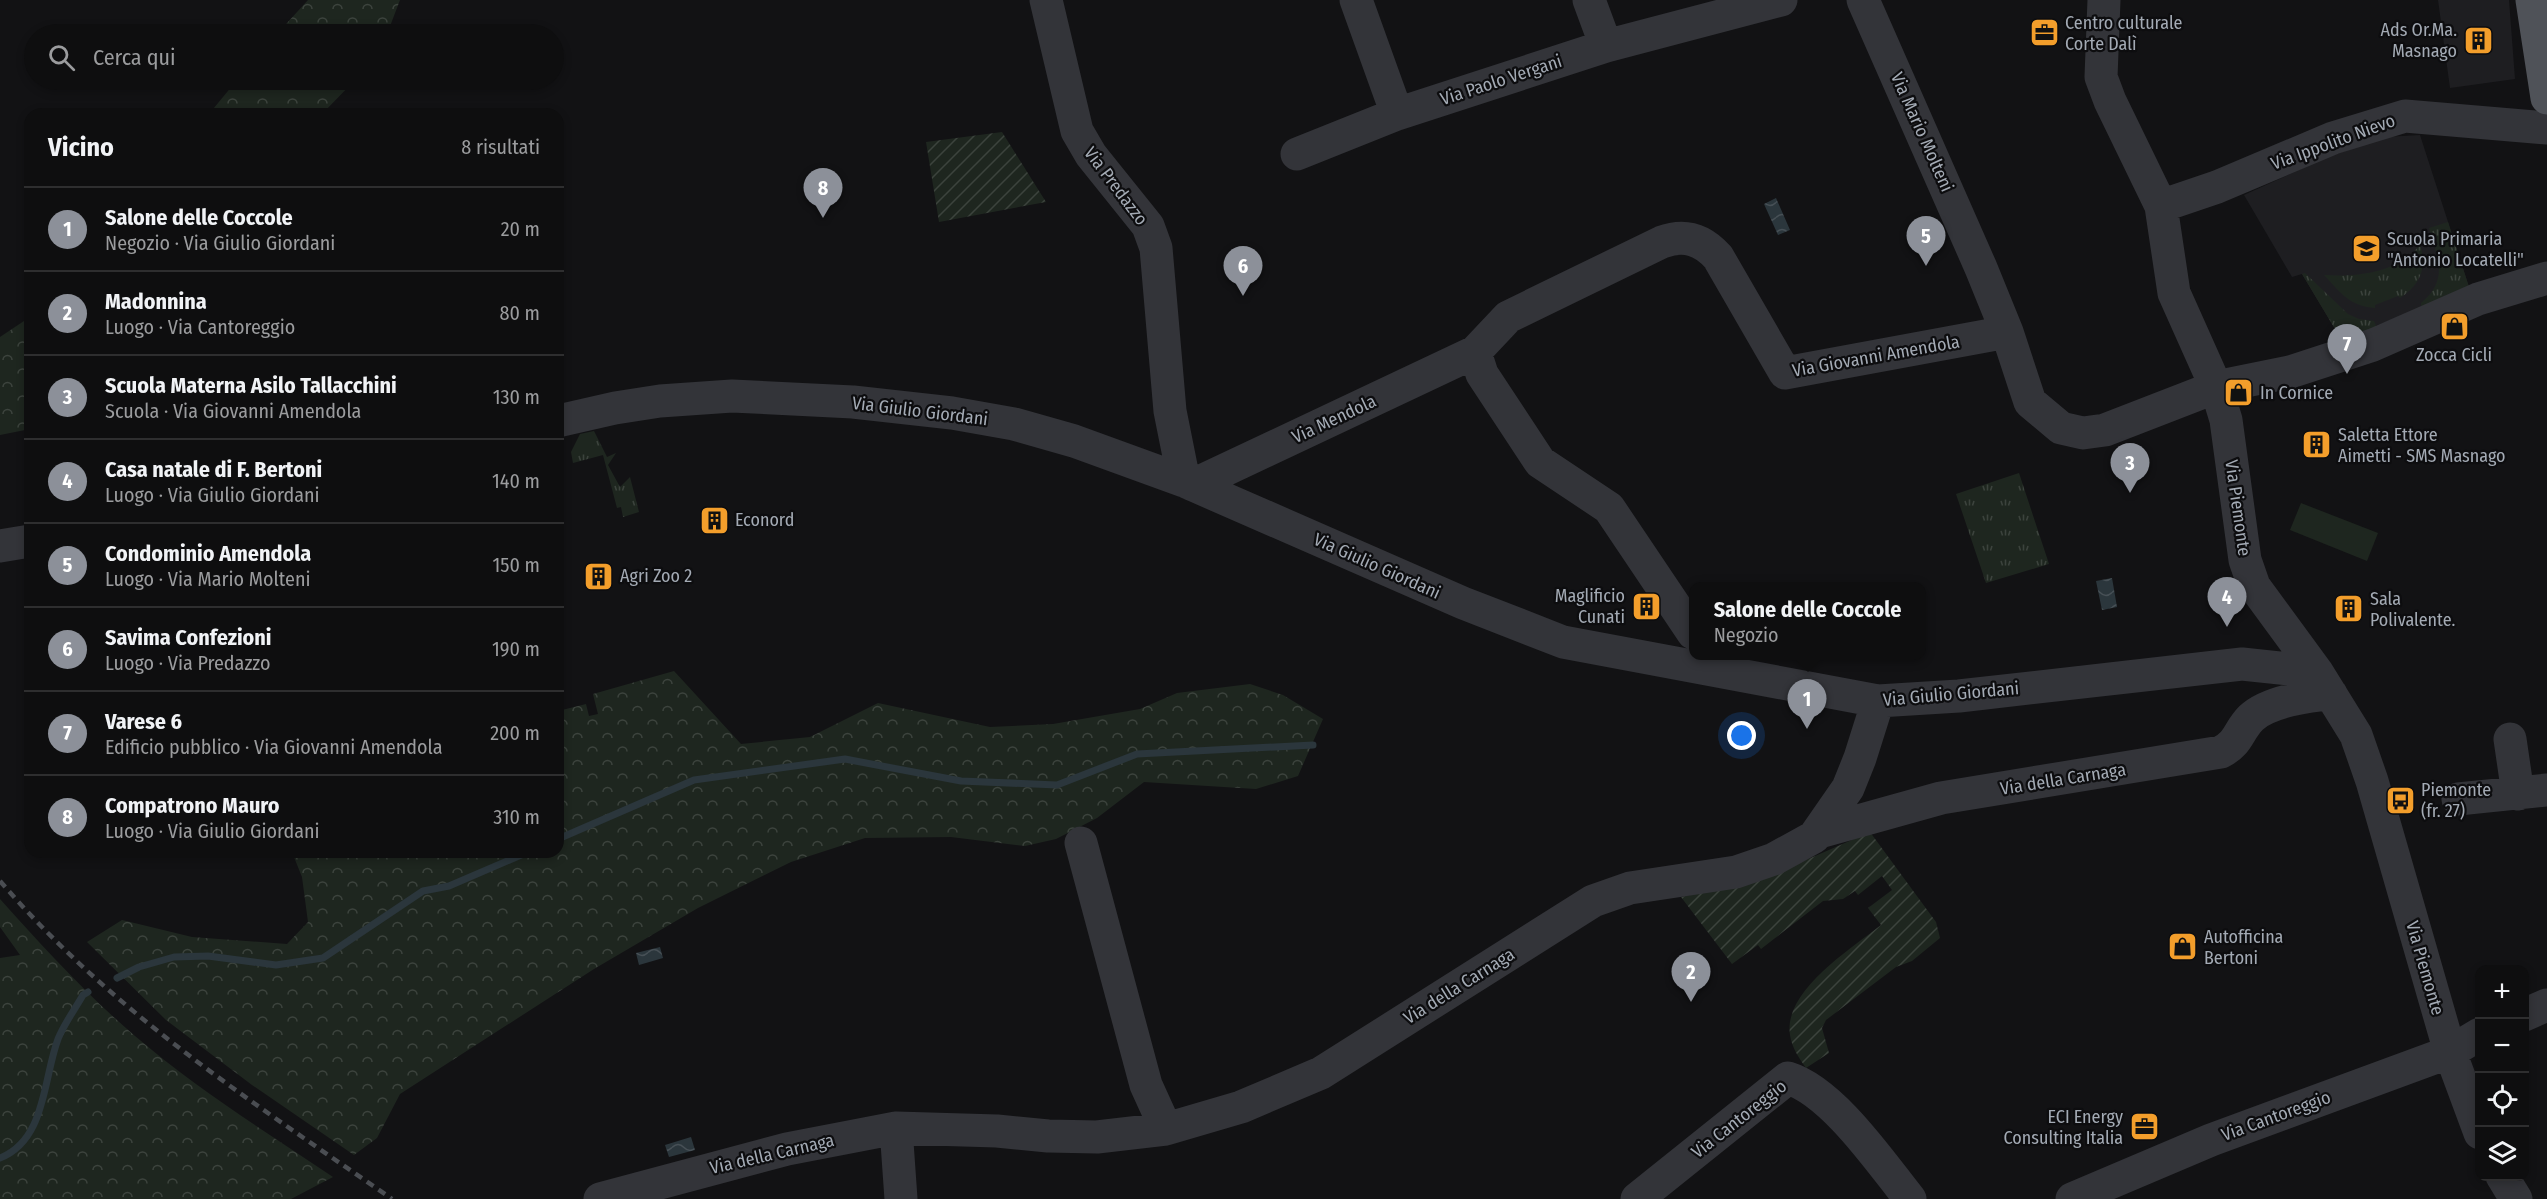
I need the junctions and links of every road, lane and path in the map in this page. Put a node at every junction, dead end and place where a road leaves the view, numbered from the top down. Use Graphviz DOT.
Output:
graph roads {
  1 [pos="1046,0"];
  2 [pos="1356,0"];
  3 [pos="1589,0"];
  4 [pos="1781,0"];
  5 [pos="1863,0"];
  6 [pos="2104,0"];
  7 [pos="2532,0"];
  8 [pos="1606,46"];
  9 [pos="2547,98"];
  10 [pos="1397,114"];
  11 [pos="2547,128"];
  12 [pos="1297,154"];
  13 [pos="2161,206"];
  14 [pos="2547,278"];
  15 [pos="2007,332"];
  16 [pos="1475,352"];
  17 [pos="2216,387"];
  18 [pos="564,421"];
  19 [pos="1188,483"];
  20 [pos="24,542"];
  21 [pos="0,546"];
  22 [pos="1689,627"];
  23 [pos="2291,637"];
  24 [pos="1715,664"];
  25 [pos="2206,668"];
  26 [pos="2276,668"];
  27 [pos="2322,680"];
  28 [pos="1878,701"];
  29 [pos="2290,701"];
  30 [pos="2510,739"];
  31 [pos="2533,792"];
  32 [pos="2458,799"];
  33 [pos="1819,832"];
  34 [pos="1081,843"];
  35 [pos="2547,1005"];
  36 [pos="2529,1013"];
  37 [pos="2475,1037"];
  38 [pos="2450,1052"];
  39 [pos="1041,1112"];
  40 [pos="2478,1127"];
  41 [pos="896,1128"];
  42 [pos="1166,1129"];
  43 [pos="1097,1137"];
  44 [pos="2505,1181"];
  45 [pos="639,1192"];
  46 [pos="600,1199"];
  47 [pos="901,1199"];
  48 [pos="1637,1199"];
  49 [pos="1910,1199"];
  50 [pos="2072,1199"];
  51 [pos="2516,1199"];
  1 -- 19 [label="street, Via Predazzo"];
  2 -- 10 [label="street"];
  3 -- 8 [label="street"];
  4 -- 8 [label="street, Via Paolo Vergani"];
  5 -- 15 [label="street, Via Mario Molteni"];
  6 -- 13 [label="street, Via Piemonte"];
  7 -- 9 [label="main road"];
  8 -- 10 [label="street, Via Paolo Vergani"];
  10 -- 12 [label="street, Via Paolo Vergani"];
  11 -- 13 [label="street, Via Ippolito Nievo"];
  13 -- 17 [label="street, Via Piemonte"];
  14 -- 17 [label="street"];
  15 -- 16 [label="street, Via Giovanni Amendola"];
  15 -- 17 [label="street"];
  16 -- 19 [label="street, Via Mendola"];
  16 -- 22 [label="street"];
  17 -- 23 [label="street, Via Piemonte"];
  18 -- 19 [label="street, Via Giulio Giordani"];
  19 -- 24 [label="street, Via Giulio Giordani"];
  20 -- 21 [label="street"];
  23 -- 25 [label="street, Via Giulio Giordani"];
  23 -- 27 [label="street, Via Piemonte"];
  24 -- 28 [label="street, Via Giulio Giordani"];
  25 -- 26 [label="street, Via Giulio Giordani"];
  25 -- 28 [label="street, Via Giulio Giordani"];
  26 -- 27 [label="street, Via Giulio Giordani"];
  26 -- 29 [label="street"];
  27 -- 29 [label="street, Via della Carnaga"];
  27 -- 38 [label="street, Via Piemonte"];
  28 -- 33 [label="street, Via della Carnaga"];
  29 -- 33 [label="street, Via della Carnaga"];
  30 -- 31 [label="street"];
  31 -- 32 [label="street"];
  33 -- 42 [label="street, Via della Carnaga"];
  34 -- 42 [label="street"];
  35 -- 36 [label="street"];
  37 -- 38 [label="street, Via Cantoreggio"];
  38 -- 40 [label="street, Via Piemonte"];
  38 -- 50 [label="street, Via Cantoreggio"];
  39 -- 43 [label="street"];
  41 -- 43 [label="street, Via della Carnaga"];
  41 -- 45 [label="street, Via della Carnaga"];
  41 -- 47 [label="street"];
  42 -- 43 [label="street, Via della Carnaga"];
  44 -- 51 [label="street"];
  45 -- 46 [label="street, Via della Carnaga"];
  48 -- 49 [label="street, Via Cantoreggio"];
}
